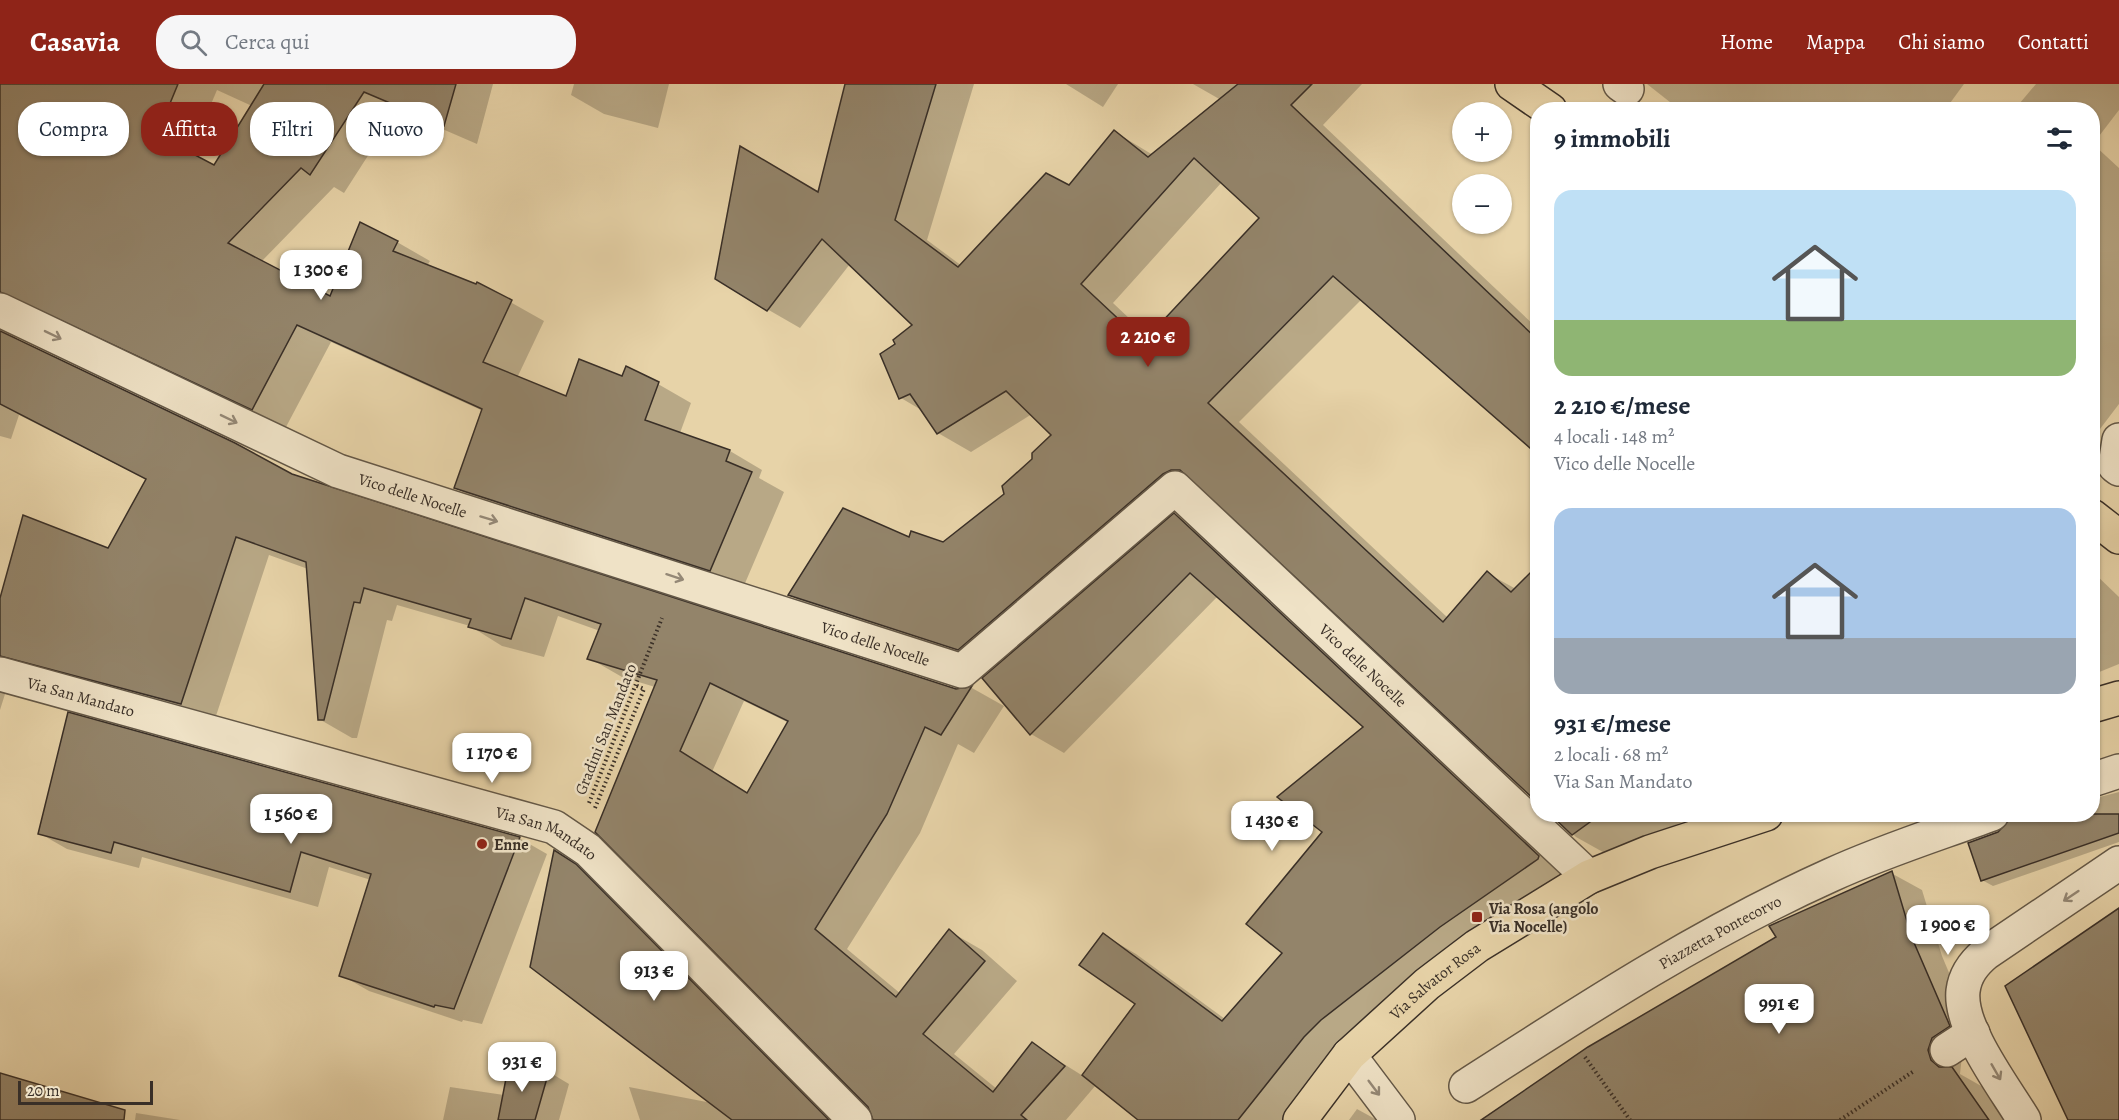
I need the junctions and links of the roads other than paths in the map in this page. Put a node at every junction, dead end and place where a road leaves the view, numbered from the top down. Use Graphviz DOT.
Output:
graph roads {
  1 [pos="1512,84"];
  2 [pos="1538,102"];
  3 [pos="0,310"];
  4 [pos="2119,440"];
  5 [pos="2119,469"];
  6 [pos="2100,522"];
  7 [pos="2119,537"];
  8 [pos="0,674"];
  9 [pos="2119,698"];
  10 [pos="2100,704"];
  11 [pos="2119,771"];
  12 [pos="2100,777"];
  13 [pos="1530,822"];
  14 [pos="1530,822"];
  15 [pos="1742,822"];
  16 [pos="1968,822"];
  17 [pos="2119,863"];
  18 [pos="1589,877"];
  19 [pos="1350,1055"];
  20 [pos="1466,1086"];
  21 [pos="855,1120"];
  22 [pos="1300,1120"];
  23 [pos="1398,1120"];
  24 [pos="2024,1120"];
  1 -- 2 [label="main road"];
  3 -- 13 [label="street, Vico delle Nocelle, one-way"];
  4 -- 5 [label="street"];
  6 -- 7 [label="main road"];
  8 -- 21 [label="street, Via San Mandato"];
  9 -- 10 [label="main road"];
  11 -- 12 [label="street"];
  14 -- 18 [label="street, Vico delle Nocelle, one-way"];
  15 -- 18 [label="main road, Via Salvator Rosa"];
  16 -- 20 [label="street, Piazzetta Pontecorvo"];
  17 -- 24 [label="street, one-way"];
  18 -- 19 [label="main road, Via Salvator Rosa"];
  19 -- 22 [label="main road, Via Salvator Rosa"];
  19 -- 23 [label="street, one-way"];
}
